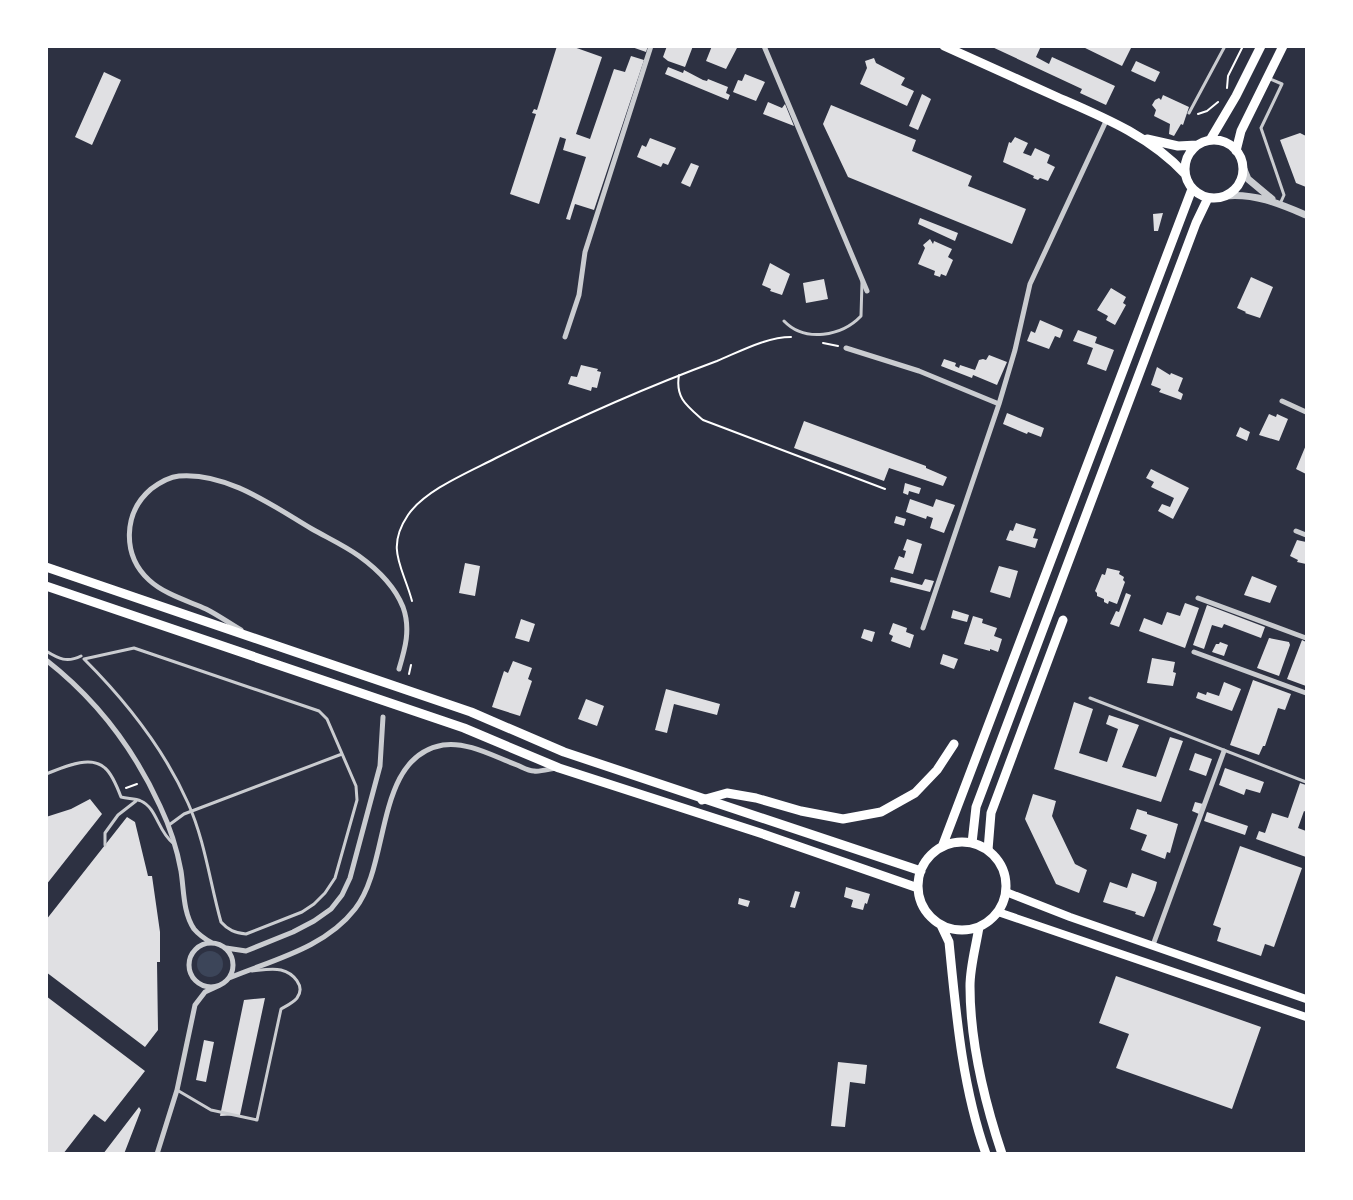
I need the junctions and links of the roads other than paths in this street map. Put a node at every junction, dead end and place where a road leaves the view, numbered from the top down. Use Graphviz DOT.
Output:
graph roads {
  1 [pos="651,46"];
  2 [pos="764,46"];
  3 [pos="944,46"];
  4 [pos="1225,46"];
  5 [pos="1261,46"];
  6 [pos="1283,46"];
  7 [pos="1268,78"];
  8 [pos="1190,113"];
  9 [pos="1107,119"];
  10 [pos="1142,138"];
  11 [pos="1210,140"];
  12 [pos="1197,146"];
  13 [pos="1236,151"];
  14 [pos="1243,167"];
  15 [pos="1185,174"];
  16 [pos="1192,189"];
  17 [pos="1225,196"];
  18 [pos="1208,198"];
  19 [pos="1277,202"];
  20 [pos="1306,215"];
  21 [pos="862,280"];
  22 [pos="867,291"];
  23 [pos="784,321"];
  24 [pos="566,337"];
  25 [pos="846,348"];
  26 [pos="1282,401"];
  27 [pos="999,404"];
  28 [pos="1306,412"];
  29 [pos="1296,531"];
  30 [pos="1306,536"];
  31 [pos="46,567"];
  32 [pos="46,586"];
  33 [pos="1198,598"];
  34 [pos="1063,620"];
  35 [pos="923,628"];
  36 [pos="253,637"];
  37 [pos="1306,638"];
  38 [pos="46,651"];
  39 [pos="1194,652"];
  40 [pos="81,656"];
  41 [pos="46,660"];
  42 [pos="399,669"];
  43 [pos="1306,693"];
  44 [pos="1090,698"];
  45 [pos="383,717"];
  46 [pos="954,744"];
  47 [pos="1224,751"];
  48 [pos="342,754"];
  49 [pos="559,768"];
  50 [pos="46,774"];
  51 [pos="1306,782"];
  52 [pos="137,799"];
  53 [pos="702,800"];
  54 [pos="191,811"];
  55 [pos="169,825"];
  56 [pos="972,843"];
  57 [pos="175,844"];
  58 [pos="105,845"];
  59 [pos="942,847"];
  60 [pos="988,850"];
  61 [pos="921,871"];
  62 [pos="918,888"];
  63 [pos="1006,892"];
  64 [pos="998,912"];
  65 [pos="942,925"];
  66 [pos="979,927"];
  67 [pos="212,943"];
  68 [pos="1153,945"];
  69 [pos="226,948"];
  70 [pos="244,972"];
  71 [pos="229,978"];
  72 [pos="218,986"];
  73 [pos="1306,997"];
  74 [pos="1306,1017"];
  75 [pos="177,1090"];
  76 [pos="157,1154"];
  77 [pos="986,1154"];
  78 [pos="1002,1154"];
  1 -- 24 [label="street"];
  2 -- 21 [label="street"];
  3 -- 9 [label="main road"];
  4 -- 8 [label="lane"];
  5 -- 11 [label="main road"];
  6 -- 7 [label="main road"];
  7 -- 13 [label="main road"];
  7 -- 19 [label="lane"];
  9 -- 10 [label="main road"];
  9 -- 27 [label="street"];
  10 -- 12 [label="main road"];
  10 -- 15 [label="main road"];
  11 -- 12 [label="main road"];
  11 -- 13 [label="main road"];
  12 -- 15 [label="main road"];
  13 -- 14 [label="main road"];
  14 -- 17 [label="main road"];
  14 -- 19 [label="street"];
  15 -- 16 [label="main road"];
  16 -- 18 [label="main road"];
  16 -- 59 [label="main road"];
  17 -- 18 [label="main road"];
  17 -- 19 [label="street"];
  18 -- 56 [label="main road"];
  19 -- 20 [label="street"];
  21 -- 22 [label="street"];
  21 -- 23 [label="lane"];
  25 -- 27 [label="street"];
  26 -- 28 [label="street"];
  27 -- 35 [label="street"];
  29 -- 30 [label="street"];
  31 -- 36 [label="main road"];
  32 -- 49 [label="main road"];
  33 -- 37 [label="street"];
  34 -- 60 [label="main road"];
  36 -- 42 [label="street"];
  36 -- 53 [label="main road"];
  38 -- 40 [label="lane"];
  39 -- 43 [label="street"];
  41 -- 55 [label="street"];
  44 -- 47 [label="lane"];
  45 -- 69 [label="street"];
  46 -- 53 [label="main road"];
  47 -- 51 [label="lane"];
  47 -- 68 [label="street"];
  48 -- 54 [label="lane"];
  48 -- 54 [label="lane"];
  48 -- 54 [label="lane"];
  49 -- 62 [label="main road"];
  49 -- 70 [label="street"];
  50 -- 52 [label="lane"];
  52 -- 57 [label="lane"];
  52 -- 58 [label="lane"];
  53 -- 61 [label="main road"];
  54 -- 55 [label="lane"];
  55 -- 57 [label="street"];
  56 -- 59 [label="main road"];
  56 -- 60 [label="main road"];
  57 -- 67 [label="street"];
  59 -- 61 [label="main road"];
  60 -- 63 [label="main road"];
  61 -- 62 [label="main road"];
  62 -- 65 [label="main road"];
  63 -- 64 [label="main road"];
  63 -- 68 [label="main road"];
  64 -- 66 [label="main road"];
  64 -- 74 [label="main road"];
  65 -- 66 [label="main road"];
  65 -- 77 [label="main road"];
  66 -- 78 [label="main road"];
  67 -- 69 [label="street"];
  67 -- 72 [label="street"];
  68 -- 73 [label="main road"];
  69 -- 71 [label="street"];
  70 -- 71 [label="street"];
  70 -- 75 [label="lane"];
  71 -- 72 [label="street"];
  72 -- 75 [label="street"];
  75 -- 76 [label="street"];
}
